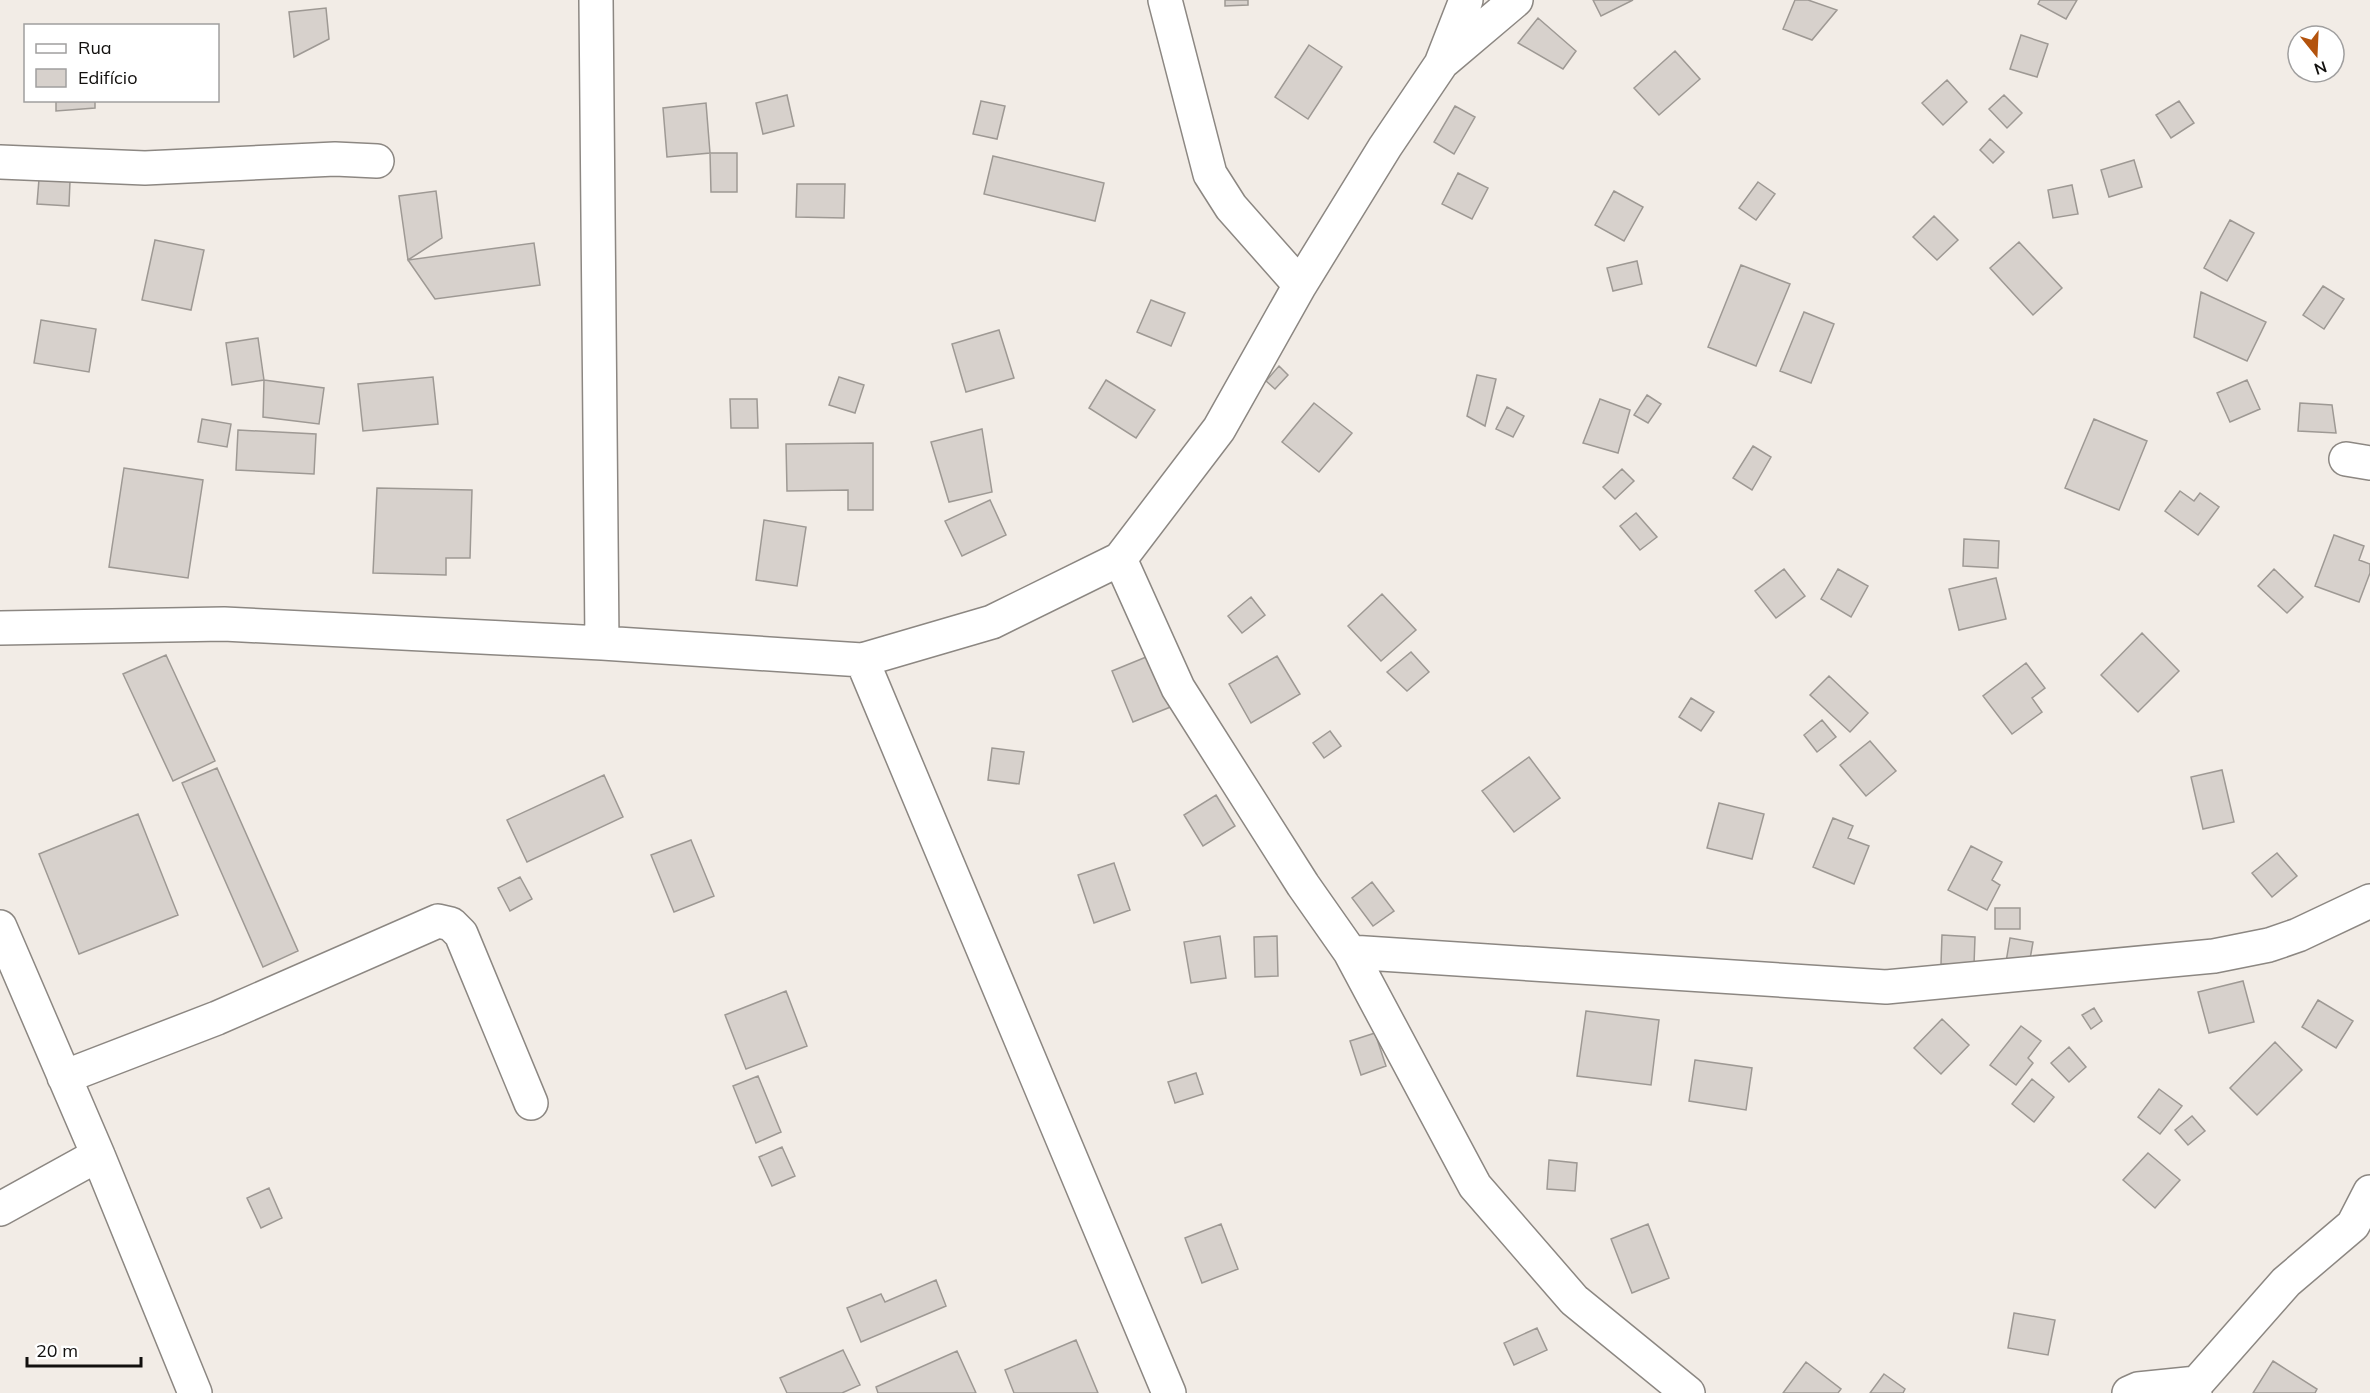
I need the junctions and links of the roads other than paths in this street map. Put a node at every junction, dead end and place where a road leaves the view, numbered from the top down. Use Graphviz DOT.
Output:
graph roads {
  1 [pos="596,0"];
  2 [pos="1165,0"];
  3 [pos="1466,0"];
  4 [pos="1516,0"];
  5 [pos="1441,64"];
  6 [pos="377,161"];
  7 [pos="0,162"];
  8 [pos="1300,285"];
  9 [pos="1120,559"];
  10 [pos="0,628"];
  11 [pos="602,643"];
  12 [pos="862,660"];
  13 [pos="2370,901"];
  14 [pos="0,927"];
  15 [pos="1350,952"];
  16 [pos="64,1077"];
  17 [pos="531,1103"];
  18 [pos="98,1155"];
  19 [pos="2370,1192"];
  20 [pos="0,1209"];
  21 [pos="2361,1223"];
  22 [pos="2195,1388"];
  23 [pos="195,1393"];
  24 [pos="1169,1393"];
  25 [pos="1688,1393"];
  26 [pos="2129,1393"];
  1 -- 11 [label="street"];
  2 -- 8 [label="street"];
  3 -- 5 [label="street"];
  4 -- 5 [label="street"];
  5 -- 8 [label="street"];
  6 -- 7 [label="street"];
  8 -- 9 [label="street"];
  9 -- 12 [label="street"];
  9 -- 15 [label="street"];
  10 -- 11 [label="street"];
  11 -- 12 [label="street"];
  12 -- 24 [label="street"];
  13 -- 15 [label="street"];
  14 -- 16 [label="street"];
  15 -- 25 [label="street"];
  16 -- 17 [label="street"];
  16 -- 18 [label="street"];
  18 -- 20 [label="street"];
  18 -- 23 [label="street"];
  19 -- 21 [label="street"];
  21 -- 22 [label="street"];
  22 -- 26 [label="street"];
}
